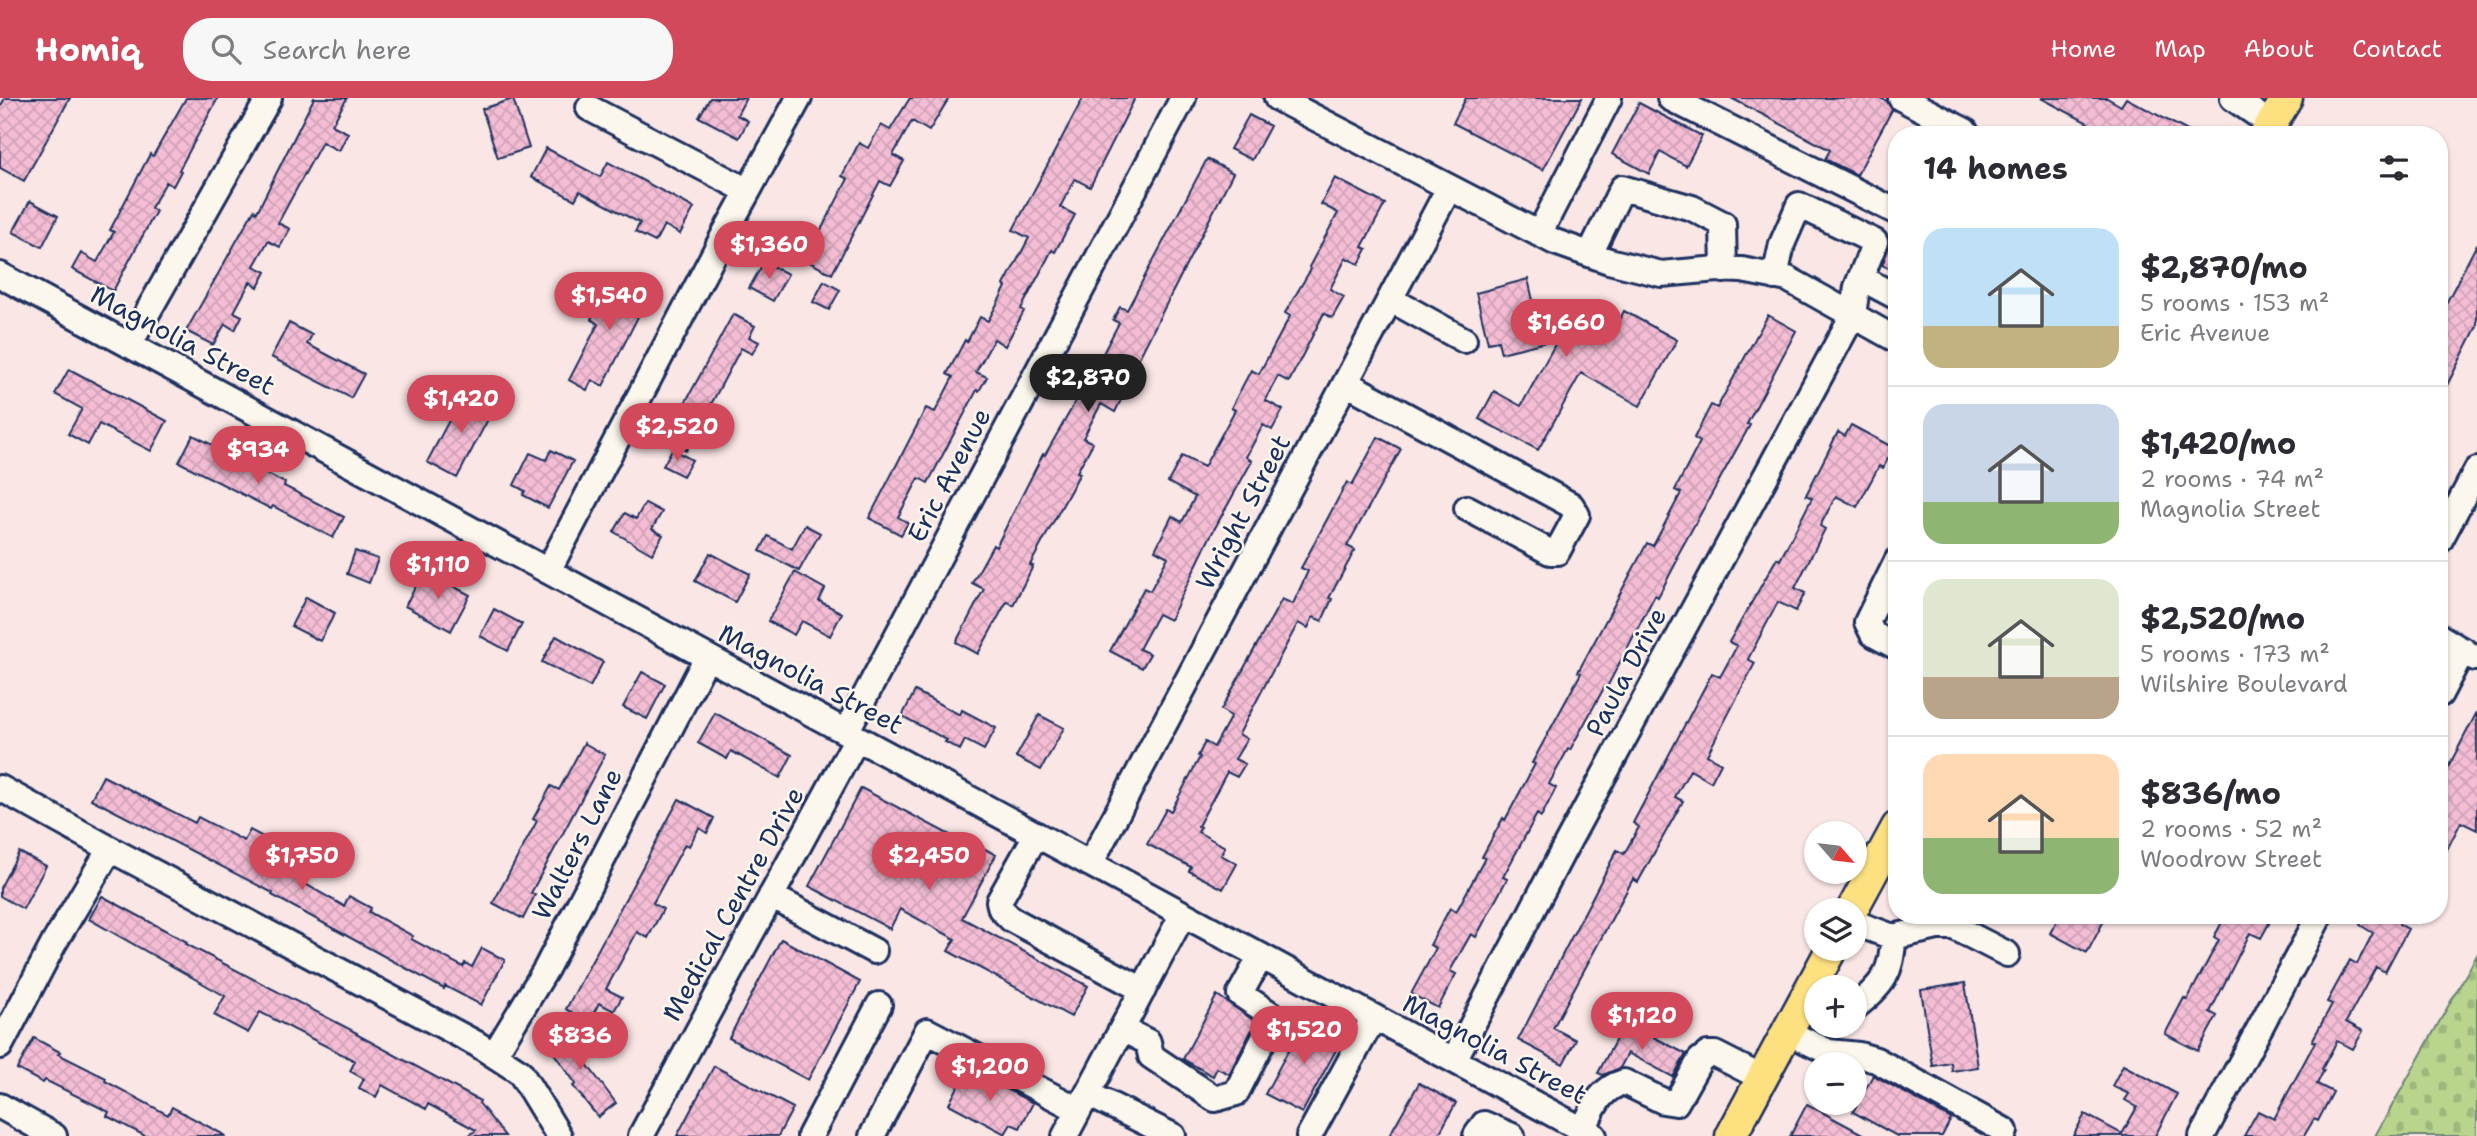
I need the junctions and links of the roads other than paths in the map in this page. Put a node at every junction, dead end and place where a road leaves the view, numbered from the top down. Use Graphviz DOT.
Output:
graph roads {
  1 [pos="268,98"];
  2 [pos="799,98"];
  3 [pos="1183,98"];
  4 [pos="1609,98"];
  5 [pos="1670,98"];
  6 [pos="1901,98"];
  7 [pos="2233,98"];
  8 [pos="2287,98"];
  9 [pos="1288,101"];
  10 [pos="589,107"];
  11 [pos="1955,126"];
  12 [pos="2264,126"];
  13 [pos="2270,126"];
  14 [pos="1449,188"];
  15 [pos="748,191"];
  16 [pos="1888,207"];
  17 [pos="1539,234"];
  18 [pos="1590,254"];
  19 [pos="1724,270"];
  20 [pos="0,275"];
  21 [pos="1775,277"];
  22 [pos="1861,278"];
  23 [pos="1888,292"];
  24 [pos="1390,299"];
  25 [pos="1853,314"];
  26 [pos="1888,335"];
  27 [pos="1464,340"];
  28 [pos="129,345"];
  29 [pos="1346,383"];
  30 [pos="2477,470"];
  31 [pos="1467,508"];
  32 [pos="2448,525"];
  33 [pos="548,571"];
  34 [pos="1888,579"];
  35 [pos="1888,642"];
  36 [pos="2448,642"];
  37 [pos="2470,654"];
  38 [pos="707,657"];
  39 [pos="2448,683"];
  40 [pos="852,735"];
  41 [pos="1,791"];
  42 [pos="1036,835"];
  43 [pos="1888,844"];
  44 [pos="110,849"];
  45 [pos="1090,864"];
  46 [pos="771,896"];
  47 [pos="1859,898"];
  48 [pos="1183,914"];
  49 [pos="2315,924"];
  50 [pos="1867,927"];
  51 [pos="1893,937"];
  52 [pos="874,951"];
  53 [pos="2007,954"];
  54 [pos="1261,956"];
  55 [pos="1143,989"];
  56 [pos="1867,998"];
  57 [pos="879,1005"];
  58 [pos="1804,1006"];
  59 [pos="1374,1017"];
  60 [pos="1122,1029"];
  61 [pos="1787,1032"];
  62 [pos="0,1046"];
  63 [pos="494,1055"];
  64 [pos="1454,1060"];
  65 [pos="1762,1078"];
  66 [pos="1522,1097"];
  67 [pos="1084,1102"];
  68 [pos="0,1106"];
  69 [pos="1507,1133"];
  70 [pos="1589,1133"];
  71 [pos="54,1136"];
  72 [pos="559,1136"];
  73 [pos="641,1136"];
  74 [pos="810,1136"];
  75 [pos="872,1136"];
  76 [pos="1065,1136"];
  77 [pos="1173,1136"];
  78 [pos="1309,1136"];
  79 [pos="1476,1136"];
  80 [pos="1731,1136"];
  81 [pos="2003,1136"];
  82 [pos="2202,1136"];
  1 -- 28 [label="street"];
  2 -- 15 [label="street"];
  3 -- 40 [label="street, Eric Avenue"];
  4 -- 17 [label="street"];
  5 -- 16 [label="street"];
  6 -- 11 [label="street"];
  7 -- 12 [label="street"];
  8 -- 13 [label="main road"];
  9 -- 14 [label="street"];
  10 -- 15 [label="street"];
  14 -- 17 [label="street"];
  14 -- 24 [label="street, Wright Street"];
  15 -- 33 [label="street"];
  17 -- 18 [label="street"];
  18 -- 19 [label="street"];
  18 -- 19 [label="street"];
  19 -- 21 [label="street"];
  20 -- 28 [label="street, Magnolia Street"];
  21 -- 22 [label="street, Paula Drive"];
  21 -- 25 [label="street"];
  22 -- 23 [label="street"];
  22 -- 25 [label="street, Paula Drive"];
  24 -- 27 [label="street"];
  24 -- 29 [label="street, Wright Street"];
  25 -- 26 [label="street"];
  25 -- 64 [label="street, Paula Drive"];
  28 -- 33 [label="street, Magnolia Street"];
  29 -- 31 [label="street"];
  29 -- 45 [label="street, Wright Street"];
  30 -- 32 [label="street"];
  33 -- 38 [label="street, Magnolia Street"];
  34 -- 35 [label="street"];
  36 -- 37 [label="street"];
  37 -- 39 [label="street"];
  38 -- 40 [label="street, Magnolia Street"];
  38 -- 63 [label="street, Walters Lane"];
  40 -- 42 [label="street, Magnolia Street"];
  40 -- 46 [label="street, Medical Centre Drive"];
  41 -- 44 [label="street"];
  42 -- 45 [label="street, Magnolia Street"];
  42 -- 55 [label="street"];
  43 -- 47 [label="main road"];
  44 -- 62 [label="street"];
  44 -- 63 [label="street"];
  45 -- 48 [label="street, Magnolia Street"];
  46 -- 52 [label="street"];
  46 -- 73 [label="street, Medical Centre Drive"];
  48 -- 54 [label="street, Magnolia Street"];
  48 -- 55 [label="street"];
  49 -- 82 [label="street"];
  50 -- 51 [label="street"];
  51 -- 53 [label="street"];
  51 -- 56 [label="street"];
  54 -- 59 [label="street, Magnolia Street"];
  54 -- 60 [label="street"];
  55 -- 60 [label="street"];
  57 -- 74 [label="street"];
  58 -- 61 [label="main road"];
  59 -- 64 [label="street, Magnolia Street"];
  59 -- 78 [label="street"];
  60 -- 67 [label="street"];
  61 -- 65 [label="main road"];
  61 -- 81 [label="street"];
  63 -- 72 [label="street"];
  64 -- 66 [label="street, Magnolia Street"];
  65 -- 70 [label="street"];
  65 -- 80 [label="main road"];
  66 -- 69 [label="street"];
  66 -- 70 [label="street, Magnolia Street"];
  67 -- 75 [label="street"];
  67 -- 76 [label="street"];
  67 -- 77 [label="street"];
  68 -- 71 [label="street"];
  69 -- 79 [label="street"];
}
